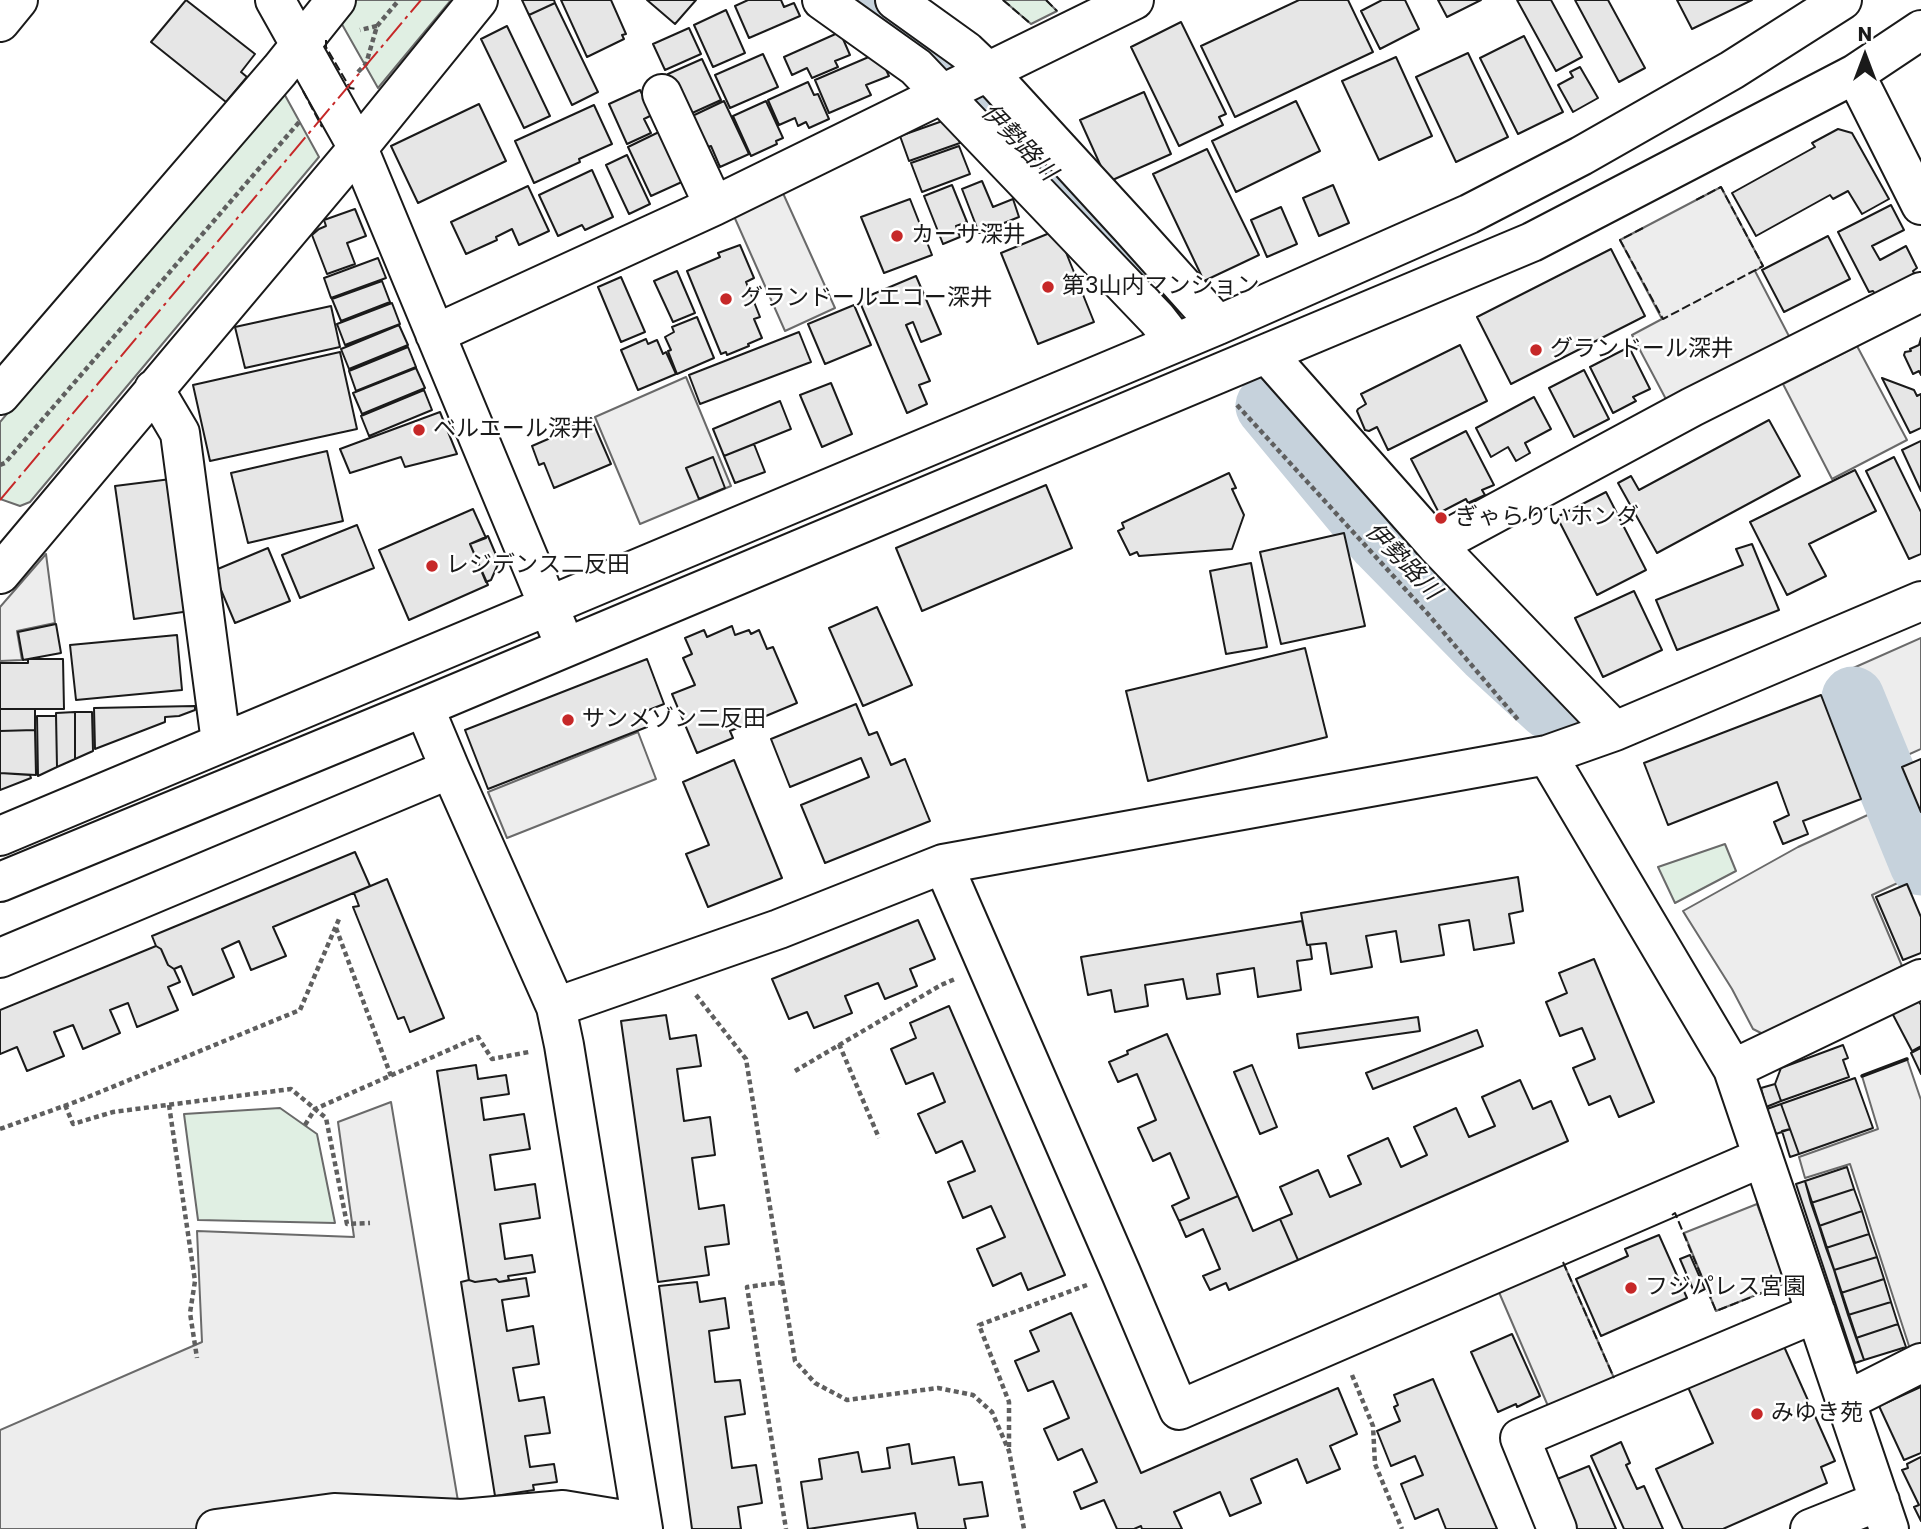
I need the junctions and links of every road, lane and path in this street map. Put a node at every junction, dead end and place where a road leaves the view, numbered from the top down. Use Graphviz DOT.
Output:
graph roads {
  1 [pos="18,0"];
  2 [pos="275,0"];
  3 [pos="336,0"];
  4 [pos="399,0"];
  5 [pos="478,0"];
  6 [pos="822,0"];
  7 [pos="895,0"];
  8 [pos="1134,0"];
  9 [pos="1828,4"];
  10 [pos="0,22"];
  11 [pos="377,26"];
  12 [pos="1921,30"];
  13 [pos="358,31"];
  14 [pos="300,44"];
  15 [pos="1855,74"];
  16 [pos="355,75"];
  17 [pos="965,83"];
  18 [pos="662,94"];
  19 [pos="304,115"];
  20 [pos="358,148"];
  21 [pos="1921,205"];
  22 [pos="715,206"];
  23 [pos="1921,292"];
  24 [pos="1218,325"];
  25 [pos="435,334"];
  26 [pos="1175,342"];
  27 [pos="1267,354"];
  28 [pos="154,389"];
  29 [pos="0,395"];
  30 [pos="1231,398"];
  31 [pos="0,466"];
  32 [pos="1436,545"];
  33 [pos="0,573"];
  34 [pos="1921,601"];
  35 [pos="549,607"];
  36 [pos="566,647"];
  37 [pos="424,707"];
  38 [pos="1615,731"];
  39 [pos="221,742"];
  40 [pos="1547,755"];
  41 [pos="450,769"];
  42 [pos="0,836"];
  43 [pos="943,864"];
  44 [pos="0,881"];
  45 [pos="339,919"];
  46 [pos="336,928"];
  47 [pos="0,958"];
  48 [pos="674,966"];
  49 [pos="988,967"];
  50 [pos="1921,979"];
  51 [pos="556,1007"];
  52 [pos="839,1044"];
  53 [pos="564,1045"];
  54 [pos="1733,1069"];
  55 [pos="794,1071"];
  56 [pos="391,1076"];
  57 [pos="65,1105"];
  58 [pos="169,1105"];
  59 [pos="315,1109"];
  60 [pos="305,1125"];
  61 [pos="0,1129"];
  62 [pos="879,1138"];
  63 [pos="1763,1157"];
  64 [pos="370,1223"];
  65 [pos="1121,1273"];
  66 [pos="783,1282"];
  67 [pos="1816,1313"];
  68 [pos="1339,1341"];
  69 [pos="197,1358"];
  70 [pos="1921,1363"];
  71 [pos="1846,1401"];
  72 [pos="1009,1451"];
  73 [pos="1884,1515"];
  74 [pos="642,1526"];
  75 [pos="216,1529"];
  76 [pos="786,1529"];
  77 [pos="1024,1529"];
  78 [pos="1402,1529"];
  79 [pos="1557,1529"];
  80 [pos="1810,1529"];
  1 -- 10 [label="street"];
  2 -- 14 [label="street"];
  3 -- 14 [label="street"];
  4 -- 11 [label="path"];
  5 -- 20 [label="street"];
  6 -- 17 [label="street"];
  7 -- 17 [label="street"];
  8 -- 17 [label="street"];
  9 -- 24 [label="street"];
  11 -- 13 [label="path"];
  11 -- 16 [label="path"];
  12 -- 15 [label="street"];
  14 -- 20 [label="street"];
  14 -- 29 [label="street"];
  15 -- 21 [label="street"];
  15 -- 27 [label="street"];
  17 -- 22 [label="street"];
  17 -- 24 [label="street"];
  17 -- 26 [label="street"];
  18 -- 22 [label="street"];
  19 -- 31 [label="path"];
  20 -- 25 [label="street"];
  20 -- 28 [label="street"];
  22 -- 25 [label="street"];
  23 -- 32 [label="street"];
  24 -- 26 [label="street"];
  25 -- 35 [label="street"];
  26 -- 35 [label="street"];
  27 -- 32 [label="street"];
  27 -- 36 [label="street"];
  28 -- 33 [label="street"];
  28 -- 39 [label="street"];
  30 -- 40 [label="path"];
  32 -- 38 [label="street"];
  34 -- 38 [label="street"];
  35 -- 36 [label="street"];
  35 -- 39 [label="street"];
  36 -- 37 [label="street"];
  37 -- 41 [label="street"];
  37 -- 44 [label="street"];
  38 -- 40 [label="street"];
  39 -- 42 [label="street"];
  40 -- 43 [label="street"];
  40 -- 54 [label="street"];
  41 -- 47 [label="street"];
  41 -- 51 [label="street"];
  43 -- 48 [label="street"];
  43 -- 49 [label="street"];
  45 -- 46 [label="path"];
  46 -- 56 [label="path"];
  46 -- 57 [label="path"];
  48 -- 51 [label="street"];
  48 -- 66 [label="path"];
  49 -- 52 [label="path"];
  49 -- 65 [label="street"];
  50 -- 54 [label="street"];
  51 -- 53 [label="street"];
  52 -- 55 [label="path"];
  52 -- 62 [label="path"];
  53 -- 56 [label="path"];
  53 -- 74 [label="street"];
  54 -- 63 [label="street"];
  56 -- 59 [label="path"];
  57 -- 58 [label="path"];
  57 -- 61 [label="path"];
  58 -- 59 [label="path"];
  58 -- 69 [label="path"];
  59 -- 60 [label="path"];
  59 -- 64 [label="path"];
  63 -- 67 [label="street"];
  63 -- 68 [label="street"];
  65 -- 68 [label="street"];
  65 -- 72 [label="path"];
  66 -- 72 [label="path"];
  66 -- 76 [label="path"];
  67 -- 71 [label="street"];
  67 -- 79 [label="street"];
  68 -- 78 [label="path"];
  70 -- 71 [label="street"];
  71 -- 73 [label="street"];
  72 -- 77 [label="path"];
  73 -- 80 [label="street"];
  74 -- 75 [label="street"];
}
